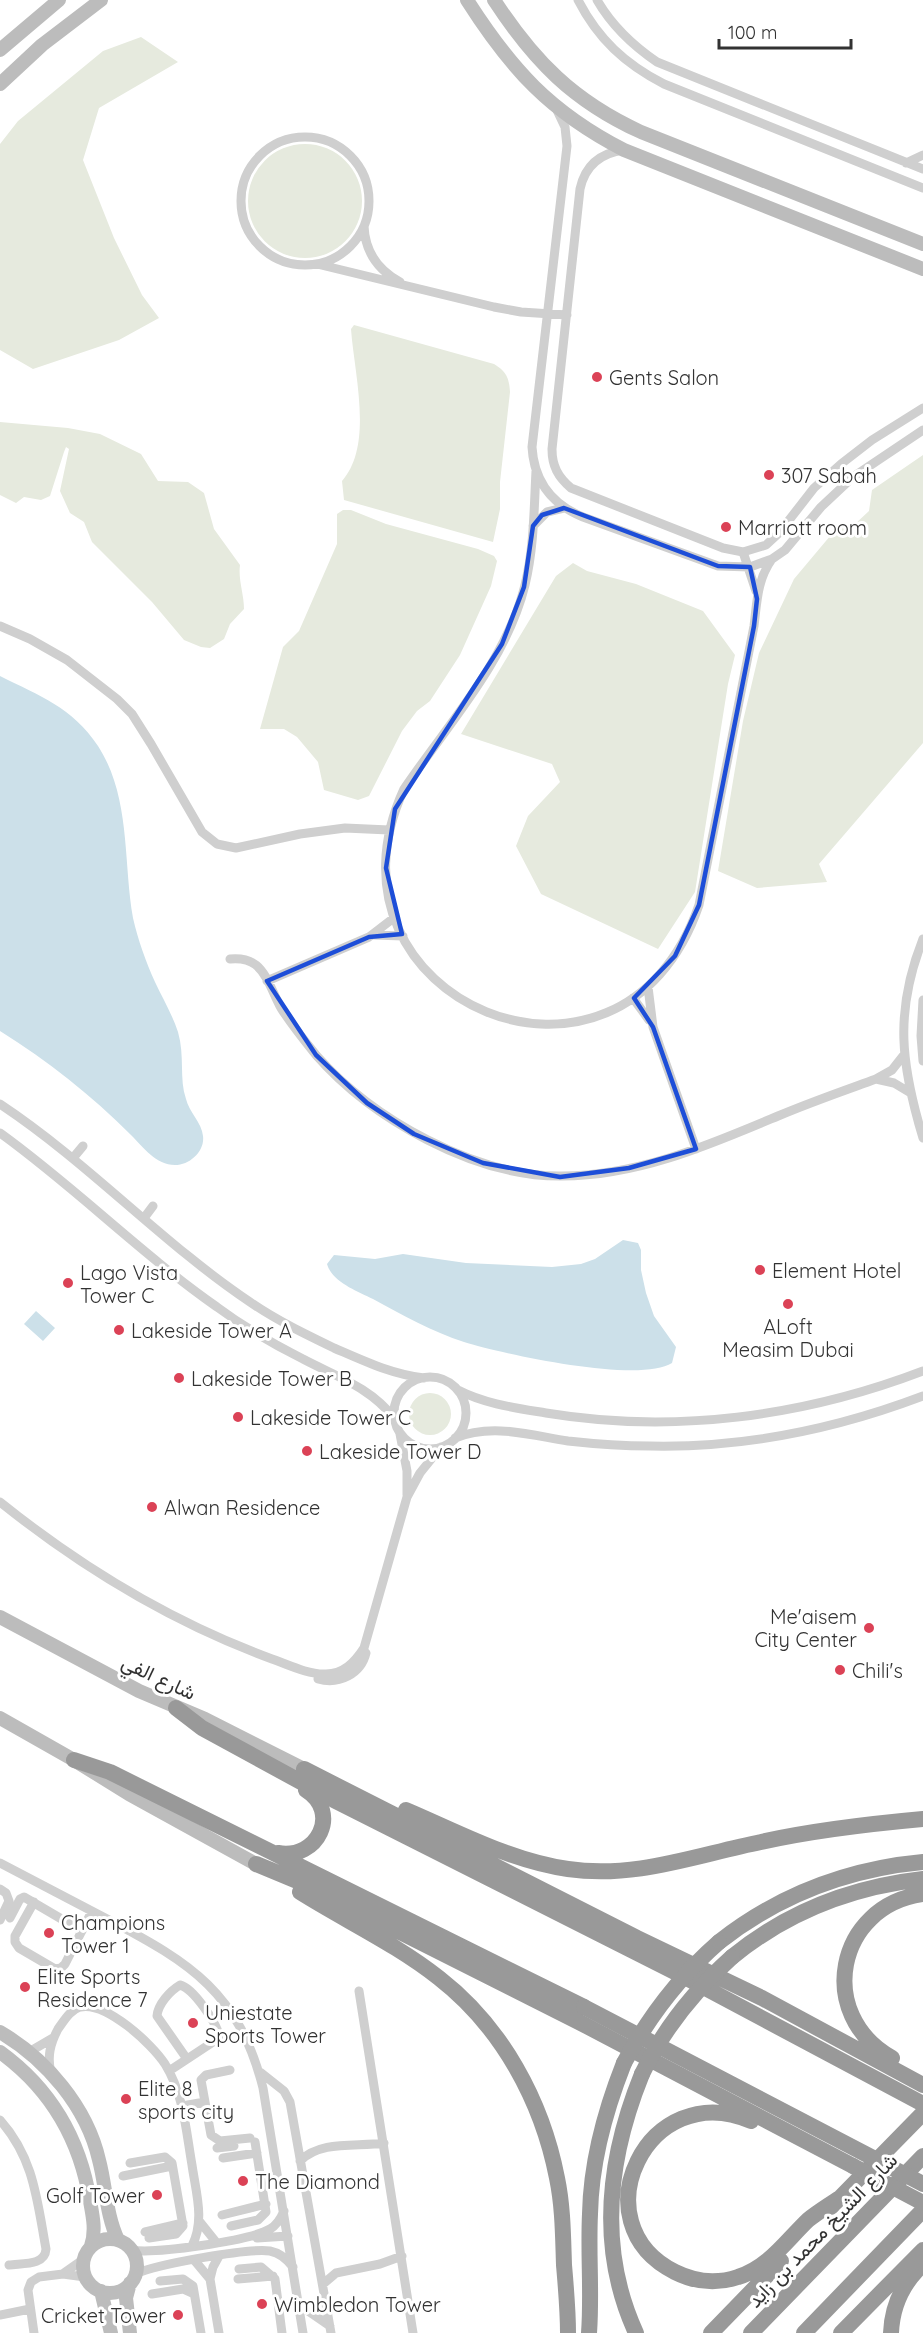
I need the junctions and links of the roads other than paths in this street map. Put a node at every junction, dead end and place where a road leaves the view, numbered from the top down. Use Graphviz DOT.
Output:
graph roads {
  1 [pos="59,0"];
  2 [pos="101,0"];
  3 [pos="467,0"];
  4 [pos="494,0"];
  5 [pos="578,0"];
  6 [pos="597,0"];
  7 [pos="26,8"];
  8 [pos="36,18"];
  9 [pos="0,50"];
  10 [pos="0,84"];
  11 [pos="554,106"];
  12 [pos="624,150"];
  13 [pos="923,155"];
  14 [pos="906,163"];
  15 [pos="923,169"];
  16 [pos="923,188"];
  17 [pos="364,224"];
  18 [pos="923,244"];
  19 [pos="316,264"];
  20 [pos="923,269"];
  21 [pos="410,287"];
  22 [pos="548,314"];
  23 [pos="567,315"];
  24 [pos="923,408"];
  25 [pos="923,430"];
  26 [pos="536,471"];
  27 [pos="564,508"];
  28 [pos="533,526"];
  29 [pos="743,552"];
  30 [pos="772,559"];
  31 [pos="750,567"];
  32 [pos="757,599"];
  33 [pos="0,627"];
  34 [pos="389,830"];
  35 [pos="395,917"];
  36 [pos="403,936"];
  37 [pos="369,937"];
  38 [pos="923,939"];
  39 [pos="230,959"];
  40 [pos="267,981"];
  41 [pos="648,987"];
  42 [pos="633,998"];
  43 [pos="923,1000"];
  44 [pos="653,1028"];
  45 [pos="903,1056"];
  46 [pos="923,1061"];
  47 [pos="876,1079"];
  48 [pos="909,1092"];
  49 [pos="0,1104"];
  50 [pos="0,1133"];
  51 [pos="923,1138"];
  52 [pos="82,1146"];
  53 [pos="696,1149"];
  54 [pos="73,1158"];
  55 [pos="54,1174"];
  56 [pos="47,1184"];
  57 [pos="153,1206"];
  58 [pos="144,1218"];
  59 [pos="146,1250"];
  60 [pos="138,1260"];
  61 [pos="923,1371"];
  62 [pos="424,1378"];
  63 [pos="458,1390"];
  64 [pos="923,1396"];
  65 [pos="394,1418"];
  66 [pos="400,1433"];
  67 [pos="455,1438"];
  68 [pos="441,1447"];
  69 [pos="407,1497"];
  70 [pos="0,1502"];
  71 [pos="0,1617"];
  72 [pos="176,1708"];
  73 [pos="0,1718"];
  74 [pos="74,1760"];
  75 [pos="276,1767"];
  76 [pos="304,1769"];
  77 [pos="923,1819"];
  78 [pos="274,1852"];
  79 [pos="923,1862"];
  80 [pos="0,1863"];
  81 [pos="256,1864"];
  82 [pos="923,1880"];
  83 [pos="0,1889"];
  84 [pos="923,1894"];
  85 [pos="30,1900"];
  86 [pos="92,1911"];
  87 [pos="8,1919"];
  88 [pos="82,1931"];
  89 [pos="635,1944"];
  90 [pos="202,1978"];
  91 [pos="190,1991"];
  92 [pos="359,1991"];
  93 [pos="581,2014"];
  94 [pos="0,2032"];
  95 [pos="53,2038"];
  96 [pos="0,2052"];
  97 [pos="29,2052"];
  98 [pos="187,2059"];
  99 [pos="230,2070"];
  100 [pos="169,2071"];
  101 [pos="51,2073"];
  102 [pos="260,2073"];
  103 [pos="923,2080"];
  104 [pos="923,2085"];
  105 [pos="204,2102"];
  106 [pos="923,2104"];
  107 [pos="182,2106"];
  108 [pos="923,2113"];
  109 [pos="0,2120"];
  110 [pos="272,2139"];
  111 [pos="383,2139"];
  112 [pos="252,2140"];
  113 [pos="297,2140"];
  114 [pos="815,2145"];
  115 [pos="217,2148"];
  116 [pos="314,2150"];
  117 [pos="257,2153"];
  118 [pos="923,2156"];
  119 [pos="223,2158"];
  120 [pos="191,2160"];
  121 [pos="300,2161"];
  122 [pos="130,2163"];
  123 [pos="172,2165"];
  124 [pos="123,2176"];
  125 [pos="923,2184"];
  126 [pos="838,2199"];
  127 [pos="923,2203"];
  128 [pos="266,2204"];
  129 [pos="923,2210"];
  130 [pos="284,2211"];
  131 [pos="222,2215"];
  132 [pos="200,2222"];
  133 [pos="231,2226"];
  134 [pos="147,2235"];
  135 [pos="288,2237"];
  136 [pos="237,2239"];
  137 [pos="118,2240"];
  138 [pos="216,2242"];
  139 [pos="91,2246"];
  140 [pos="192,2246"];
  141 [pos="131,2250"];
  142 [pos="923,2250"];
  143 [pos="242,2253"];
  144 [pos="219,2256"];
  145 [pos="84,2259"];
  146 [pos="402,2260"];
  147 [pos="195,2261"];
  148 [pos="9,2265"];
  149 [pos="320,2265"];
  150 [pos="923,2265"];
  151 [pos="293,2267"];
  152 [pos="336,2273"];
  153 [pos="63,2274"];
  154 [pos="238,2274"];
  155 [pos="85,2277"];
  156 [pos="133,2278"];
  157 [pos="210,2279"];
  158 [pos="160,2281"];
  159 [pos="323,2284"];
  160 [pos="101,2291"];
  161 [pos="152,2294"];
  162 [pos="194,2294"];
  163 [pos="298,2304"];
  164 [pos="30,2309"];
  165 [pos="0,2314"];
  166 [pos="634,2328"];
  167 [pos="331,2330"];
  168 [pos="34,2333"];
  169 [pos="111,2333"];
  170 [pos="130,2333"];
  171 [pos="201,2333"];
  172 [pos="219,2333"];
  173 [pos="282,2333"];
  174 [pos="303,2333"];
  175 [pos="413,2333"];
  176 [pos="568,2333"];
  177 [pos="589,2333"];
  178 [pos="711,2333"];
  179 [pos="752,2333"];
  180 [pos="804,2333"];
  181 [pos="841,2333"];
  182 [pos="891,2333"];
  1 -- 8 [label="street"];
  2 -- 10 [label="street"];
  3 -- 11 [label="street"];
  4 -- 18 [label="street"];
  5 -- 16 [label="street"];
  6 -- 14 [label="street"];
  7 -- 8 [label="street"];
  8 -- 9 [label="street"];
  11 -- 12 [label="street"];
  11 -- 22 [label="street"];
  12 -- 20 [label="street"];
  12 -- 23 [label="street"];
  13 -- 14 [label="street"];
  14 -- 15 [label="street"];
  17 -- 19 [label="street"];
  17 -- 19 [label="street"];
  17 -- 21 [label="street"];
  19 -- 21 [label="street"];
  21 -- 22 [label="street"];
  22 -- 23 [label="street"];
  22 -- 26 [label="street"];
  23 -- 29 [label="street"];
  24 -- 29 [label="street"];
  25 -- 30 [label="street"];
  26 -- 27 [label="street"];
  26 -- 28 [label="street"];
  27 -- 28 [label="street"];
  27 -- 31 [label="street"];
  28 -- 34 [label="street"];
  29 -- 31 [label="street"];
  30 -- 31 [label="street"];
  30 -- 32 [label="street"];
  31 -- 32 [label="street"];
  32 -- 41 [label="street"];
  33 -- 34 [label="street"];
  34 -- 35 [label="street"];
  35 -- 36 [label="street"];
  35 -- 37 [label="street"];
  36 -- 37 [label="street"];
  36 -- 42 [label="street"];
  37 -- 40 [label="street"];
  38 -- 45 [label="street"];
  39 -- 40 [label="street"];
  40 -- 53 [label="street"];
  41 -- 42 [label="street"];
  41 -- 44 [label="street"];
  42 -- 44 [label="street"];
  43 -- 46 [label="street"];
  44 -- 53 [label="street"];
  45 -- 47 [label="street"];
  45 -- 48 [label="street"];
  47 -- 48 [label="street"];
  47 -- 53 [label="street"];
  48 -- 51 [label="street"];
  49 -- 54 [label="street"];
  50 -- 55 [label="street"];
  52 -- 54 [label="street"];
  54 -- 58 [label="street"];
  55 -- 56 [label="street"];
  55 -- 59 [label="street"];
  57 -- 58 [label="street"];
  58 -- 62 [label="street"];
  59 -- 60 [label="street"];
  59 -- 65 [label="street"];
  61 -- 63 [label="street"];
  62 -- 63 [label="street"];
  62 -- 65 [label="street"];
  63 -- 67 [label="street"];
  64 -- 67 [label="street"];
  65 -- 66 [label="street"];
  66 -- 68 [label="street"];
  66 -- 69 [label="street"];
  67 -- 68 [label="street"];
  68 -- 69 [label="street"];
  69 -- 70 [label="street"];
  71 -- 72 [label="street, شارع الفي"];
  72 -- 75 [label="highway"];
  72 -- 76 [label="street, شارع الفي"];
  73 -- 74 [label="street"];
  74 -- 78 [label="highway"];
  74 -- 81 [label="street"];
  75 -- 78 [label="highway"];
  75 -- 89 [label="highway"];
  76 -- 77 [label="highway"];
  76 -- 89 [label="highway"];
  78 -- 93 [label="highway"];
  79 -- 177 [label="highway, bridge"];
  80 -- 86 [label="street"];
  81 -- 93 [label="highway"];
  81 -- 176 [label="highway"];
  82 -- 166 [label="highway, bridge"];
  83 -- 87 [label="street"];
  84 -- 103 [label="highway"];
  85 -- 87 [label="street"];
  85 -- 88 [label="street"];
  85 -- 88 [label="street"];
  86 -- 88 [label="street"];
  86 -- 90 [label="street"];
  89 -- 104 [label="highway, bridge"];
  89 -- 106 [label="highway, bridge"];
  90 -- 91 [label="street"];
  90 -- 102 [label="street"];
  91 -- 98 [label="street"];
  91 -- 98 [label="street"];
  92 -- 111 [label="street"];
  93 -- 114 [label="highway, bridge"];
  93 -- 125 [label="highway, bridge"];
  94 -- 97 [label="street"];
  95 -- 97 [label="street"];
  95 -- 100 [label="street"];
  95 -- 101 [label="street"];
  96 -- 139 [label="street"];
  97 -- 101 [label="street"];
  98 -- 100 [label="street"];
  99 -- 105 [label="street"];
  100 -- 107 [label="street"];
  101 -- 137 [label="street"];
  102 -- 110 [label="street"];
  102 -- 113 [label="street"];
  105 -- 107 [label="street"];
  105 -- 112 [label="street"];
  107 -- 120 [label="street"];
  108 -- 126 [label="highway"];
  109 -- 148 [label="street"];
  110 -- 112 [label="street"];
  110 -- 130 [label="street"];
  111 -- 116 [label="street"];
  111 -- 146 [label="street"];
  112 -- 115 [label="street"];
  112 -- 117 [label="street"];
  113 -- 116 [label="street"];
  113 -- 121 [label="street"];
  114 -- 126 [label="highway"];
  114 -- 127 [label="highway, bridge"];
  116 -- 121 [label="street"];
  117 -- 119 [label="street"];
  117 -- 128 [label="street"];
  118 -- 179 [label="highway, شارع الشيخ محمد بن زايد"];
  120 -- 123 [label="street"];
  120 -- 132 [label="street"];
  121 -- 149 [label="street"];
  122 -- 123 [label="street"];
  123 -- 124 [label="street"];
  123 -- 134 [label="street"];
  126 -- 178 [label="highway"];
  128 -- 131 [label="street"];
  128 -- 133 [label="street"];
  129 -- 180 [label="highway"];
  130 -- 135 [label="street"];
  130 -- 136 [label="street"];
  132 -- 138 [label="street"];
  132 -- 140 [label="street"];
  135 -- 136 [label="street"];
  135 -- 143 [label="street"];
  135 -- 151 [label="street"];
  136 -- 138 [label="street"];
  137 -- 139 [label="street"];
  137 -- 141 [label="street"];
  138 -- 140 [label="street"];
  139 -- 145 [label="street"];
  140 -- 141 [label="street"];
  141 -- 156 [label="street"];
  142 -- 181 [label="highway"];
  143 -- 144 [label="street"];
  143 -- 151 [label="street"];
  144 -- 147 [label="street"];
  144 -- 157 [label="street"];
  145 -- 153 [label="street"];
  145 -- 155 [label="street"];
  146 -- 152 [label="street"];
  146 -- 175 [label="street"];
  147 -- 156 [label="street"];
  147 -- 157 [label="street"];
  149 -- 152 [label="street"];
  149 -- 159 [label="street"];
  150 -- 182 [label="highway"];
  151 -- 163 [label="street"];
  152 -- 159 [label="street"];
  153 -- 155 [label="street"];
  153 -- 164 [label="street"];
  154 -- 173 [label="street"];
  155 -- 160 [label="street"];
  156 -- 160 [label="street"];
  156 -- 170 [label="street"];
  157 -- 172 [label="street"];
  158 -- 162 [label="street"];
  159 -- 167 [label="street"];
  160 -- 169 [label="street"];
  161 -- 162 [label="street"];
  162 -- 171 [label="street"];
  163 -- 167 [label="street"];
  163 -- 174 [label="street"];
  164 -- 165 [label="street"];
  164 -- 168 [label="street"];
}
